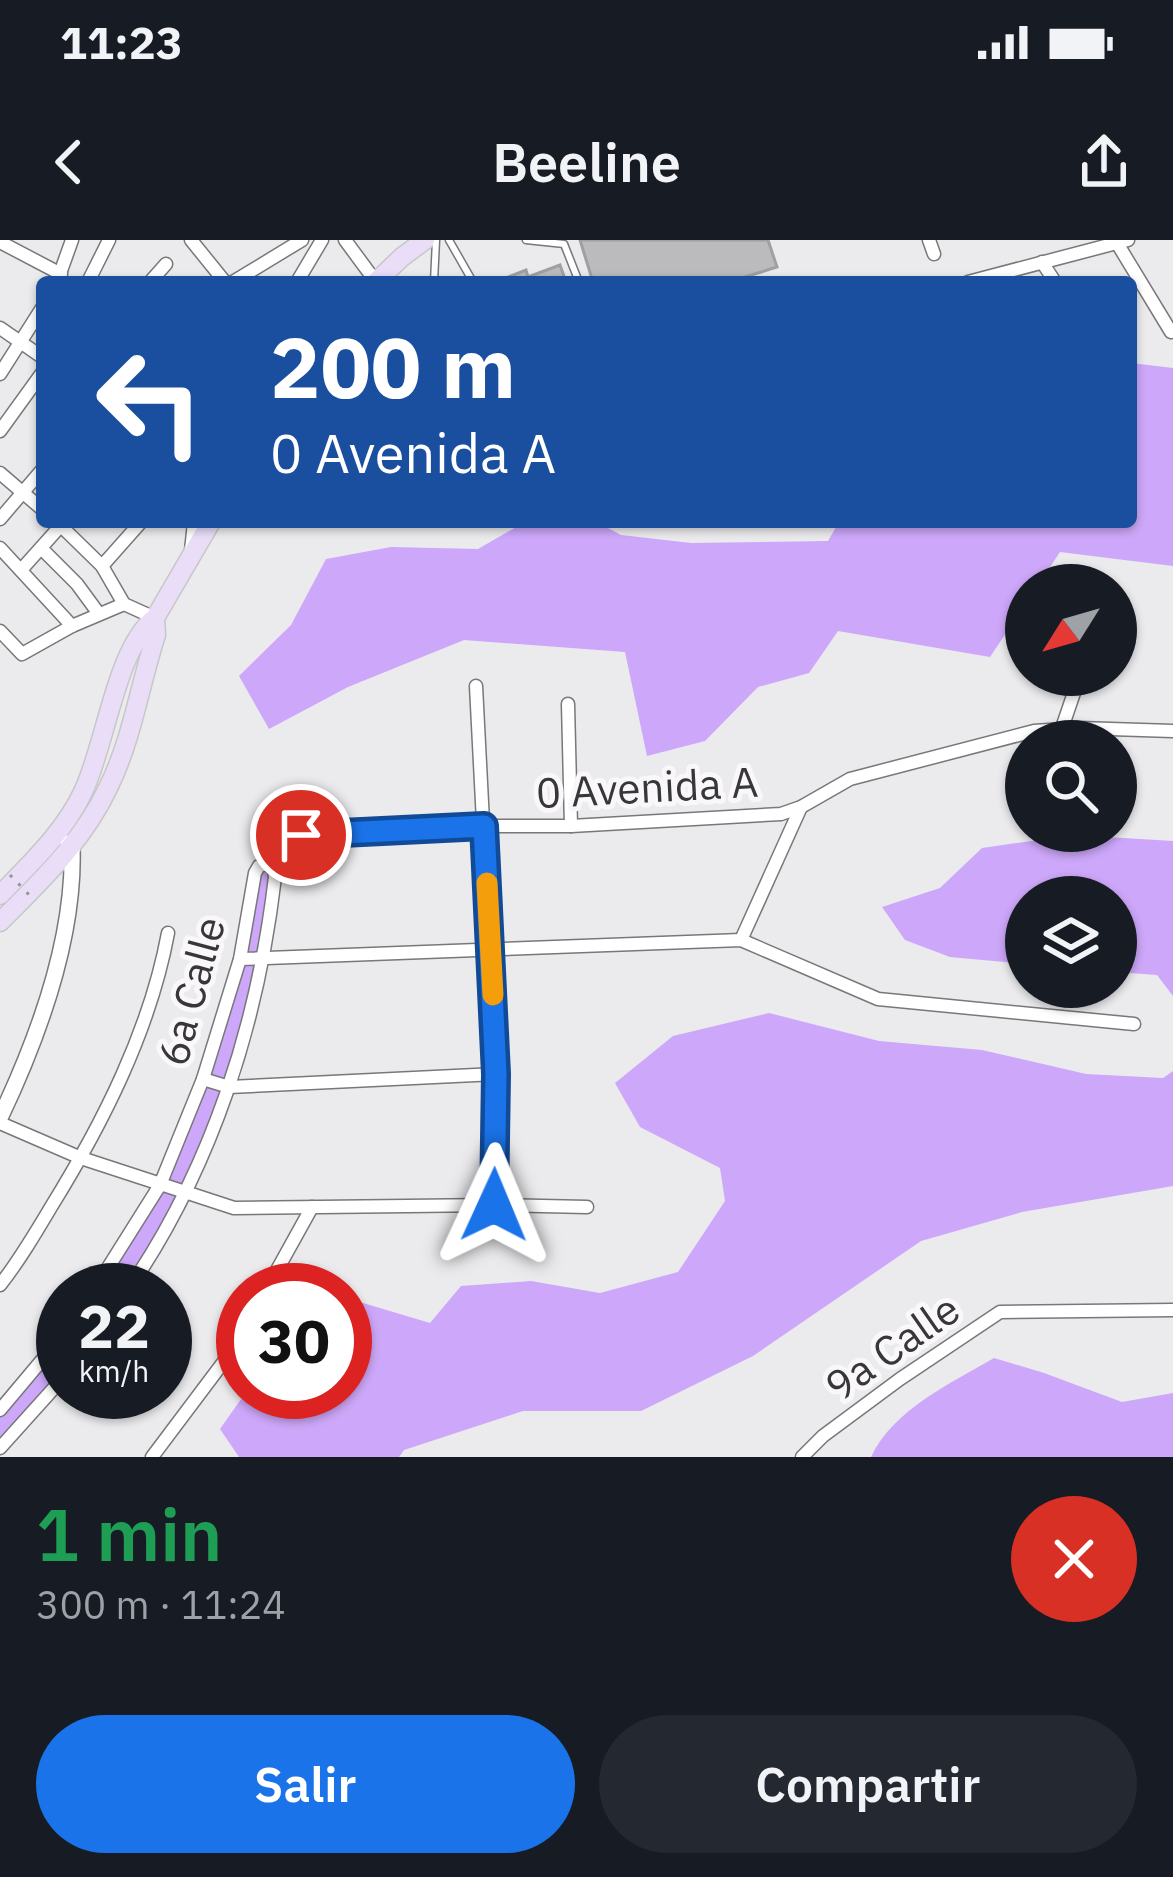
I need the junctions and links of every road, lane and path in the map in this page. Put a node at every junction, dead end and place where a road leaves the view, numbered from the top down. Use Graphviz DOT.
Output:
graph roads {
  1 [pos="72,240"];
  2 [pos="109,240"];
  3 [pos="322,240"];
  4 [pos="345,240"];
  5 [pos="425,240"];
  6 [pos="436,240"];
  7 [pos="449,240"];
  8 [pos="526,240"];
  9 [pos="194,241"];
  10 [pos="0,242"];
  11 [pos="295,242"];
  12 [pos="1123,242"];
  13 [pos="1042,262"];
  14 [pos="166,264"];
  15 [pos="56,276"];
  16 [pos="60,276"];
  17 [pos="91,276"];
  18 [pos="155,276"];
  19 [pos="224,276"];
  20 [pos="239,276"];
  21 [pos="301,276"];
  22 [pos="372,276"];
  23 [pos="382,276"];
  24 [pos="434,276"];
  25 [pos="470,276"];
  26 [pos="577,276"];
  27 [pos="990,276"];
  28 [pos="1051,276"];
  29 [pos="36,318"];
  30 [pos="0,328"];
  31 [pos="1171,332"];
  32 [pos="22,342"];
  33 [pos="36,352"];
  34 [pos="0,374"];
  35 [pos="36,381"];
  36 [pos="0,430"];
  37 [pos="0,473"];
  38 [pos="36,478"];
  39 [pos="24,493"];
  40 [pos="36,504"];
  41 [pos="0,519"];
  42 [pos="56,528"];
  43 [pos="65,528"];
  44 [pos="136,528"];
  45 [pos="193,528"];
  46 [pos="207,528"];
  47 [pos="0,548"];
  48 [pos="41,548"];
  49 [pos="191,553"];
  50 [pos="102,566"];
  51 [pos="21,570"];
  52 [pos="124,604"];
  53 [pos="99,614"];
  54 [pos="155,618"];
  55 [pos="72,626"];
  56 [pos="0,631"];
  57 [pos="476,686"];
  58 [pos="568,704"];
  59 [pos="1137,728"];
  60 [pos="1173,730"];
  61 [pos="1005,738"];
  62 [pos="801,808"];
  63 [pos="484,826"];
  64 [pos="571,826"];
  65 [pos="57,832"];
  66 [pos="72,848"];
  67 [pos="268,864"];
  68 [pos="10,875"];
  69 [pos="0,895"];
  70 [pos="35,901"];
  71 [pos="0,922"];
  72 [pos="168,933"];
  73 [pos="741,940"];
  74 [pos="491,949"];
  75 [pos="240,958"];
  76 [pos="263,959"];
  77 [pos="1134,1024"];
  78 [pos="496,1074"];
  79 [pos="203,1079"];
  80 [pos="229,1087"];
  81 [pos="0,1121"];
  82 [pos="81,1158"];
  83 [pos="160,1185"];
  84 [pos="184,1192"];
  85 [pos="494,1205"];
  86 [pos="312,1207"];
  87 [pos="587,1207"];
  88 [pos="111,1263"];
  89 [pos="143,1263"];
  90 [pos="281,1263"];
  91 [pos="0,1286"];
  92 [pos="1173,1310"];
  93 [pos="36,1369"];
  94 [pos="216,1372"];
  95 [pos="36,1408"];
  96 [pos="0,1410"];
  97 [pos="0,1448"];
  98 [pos="152,1457"];
  99 [pos="802,1457"];
  1 -- 16 [label="street"];
  2 -- 17 [label="street"];
  3 -- 21 [label="street"];
  4 -- 22 [label="street"];
  5 -- 23 [label="main road"];
  6 -- 24 [label="lane"];
  7 -- 25 [label="lane"];
  8 -- 26 [label="lane"];
  9 -- 19 [label="street"];
  10 -- 15 [label="street"];
  11 -- 20 [label="street"];
  12 -- 13 [label="street"];
  12 -- 31 [label="street"];
  13 -- 27 [label="street"];
  13 -- 28 [label="street"];
  14 -- 18 [label="street"];
  29 -- 32 [label="street"];
  30 -- 32 [label="street"];
  32 -- 33 [label="street"];
  32 -- 34 [label="street"];
  35 -- 36 [label="street"];
  37 -- 39 [label="street"];
  38 -- 39 [label="street"];
  39 -- 40 [label="street"];
  39 -- 41 [label="street"];
  42 -- 48 [label="street"];
  43 -- 50 [label="street"];
  44 -- 50 [label="street"];
  45 -- 49 [label="street"];
  46 -- 49 [label="main road"];
  47 -- 51 [label="street"];
  48 -- 51 [label="street"];
  48 -- 53 [label="street"];
  49 -- 54 [label="main road"];
  50 -- 52 [label="street"];
  51 -- 55 [label="street"];
  52 -- 53 [label="street"];
  52 -- 54 [label="street"];
  53 -- 55 [label="street"];
  54 -- 65 [label="main road"];
  54 -- 66 [label="main road"];
  55 -- 56 [label="street"];
  57 -- 63 [label="street"];
  58 -- 64 [label="street"];
  59 -- 60 [label="street, 0 Avenida A"];
  61 -- 62 [label="street, 0 Avenida A"];
  62 -- 64 [label="street, 0 Avenida A"];
  62 -- 73 [label="street"];
  63 -- 64 [label="street, 0 Avenida A"];
  63 -- 67 [label="street, 0 Avenida A"];
  63 -- 74 [label="street"];
  65 -- 66 [label="street"];
  65 -- 69 [label="main road"];
  66 -- 71 [label="main road"];
  66 -- 81 [label="street"];
  67 -- 75 [label="street, 6a Calle"];
  67 -- 76 [label="street, 6a Calle"];
  68 -- 70 [label="path, bridge"];
  72 -- 82 [label="street"];
  73 -- 74 [label="street"];
  73 -- 77 [label="street"];
  74 -- 76 [label="street"];
  74 -- 78 [label="street"];
  75 -- 76 [label="street"];
  75 -- 79 [label="street, 6a Calle"];
  76 -- 80 [label="street, 6a Calle"];
  78 -- 80 [label="street"];
  78 -- 85 [label="street"];
  79 -- 80 [label="street"];
  79 -- 83 [label="street, 6a Calle"];
  80 -- 84 [label="street, 6a Calle"];
  81 -- 82 [label="street"];
  82 -- 83 [label="street"];
  82 -- 91 [label="street"];
  83 -- 84 [label="street"];
  83 -- 88 [label="street, 6a Calle"];
  84 -- 86 [label="street"];
  84 -- 89 [label="street, 6a Calle"];
  85 -- 86 [label="street"];
  85 -- 87 [label="street"];
  86 -- 90 [label="street"];
  92 -- 99 [label="street, 9a Calle"];
  93 -- 96 [label="street"];
  94 -- 98 [label="street"];
  95 -- 97 [label="street"];
}
